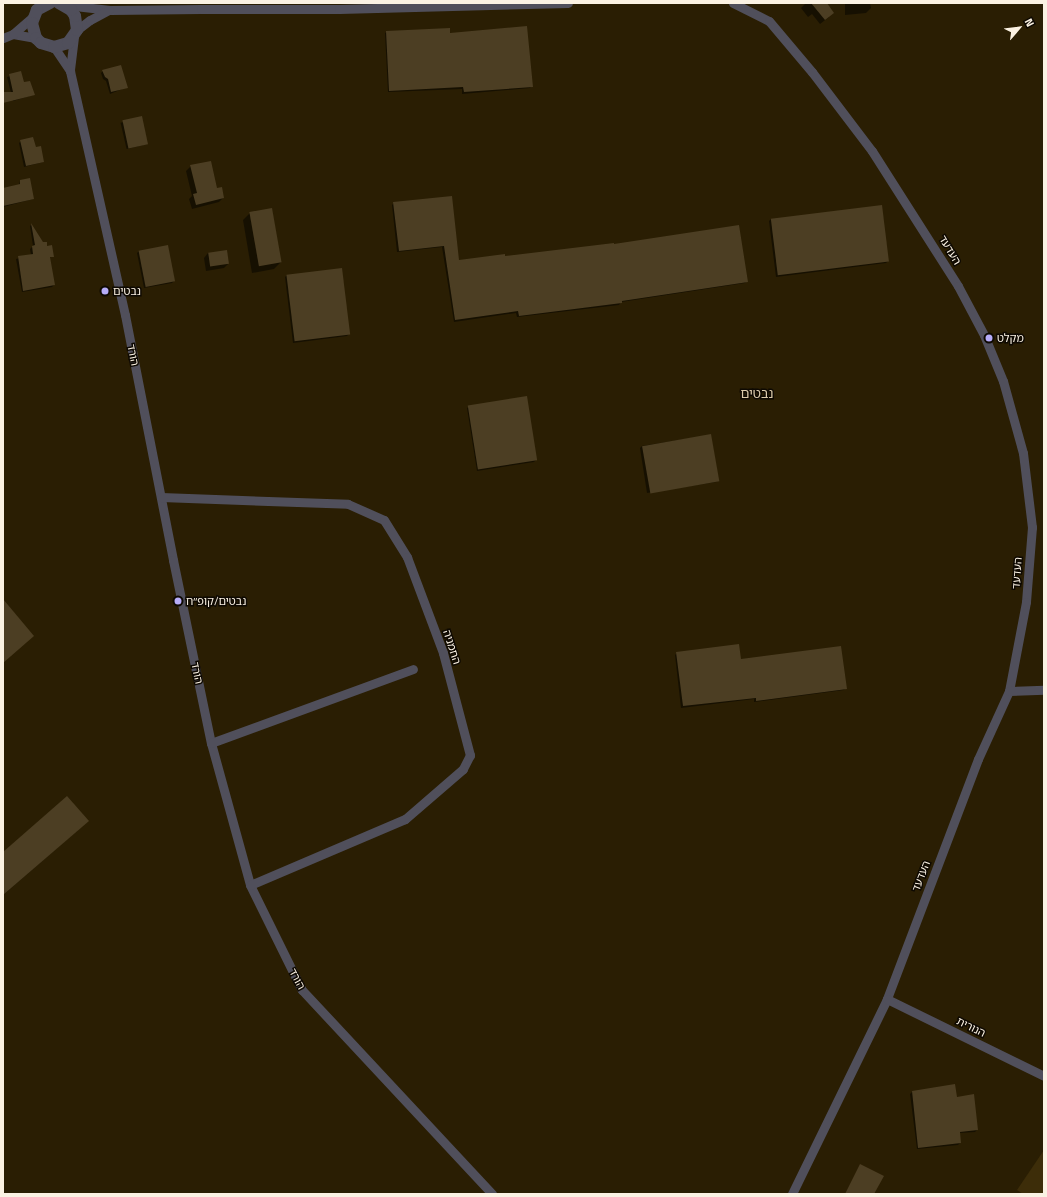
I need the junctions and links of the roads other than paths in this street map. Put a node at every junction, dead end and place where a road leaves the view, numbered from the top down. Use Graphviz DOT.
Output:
graph roads {
  1 [pos="568,3"];
  2 [pos="733,3"];
  3 [pos="52,5"];
  4 [pos="110,10"];
  5 [pos="75,33"];
  6 [pos="13,34"];
  7 [pos="3,38"];
  8 [pos="36,38"];
  9 [pos="54,47"];
  10 [pos="70,71"];
  11 [pos="161,498"];
  12 [pos="413,669"];
  13 [pos="1009,690"];
  14 [pos="1044,690"];
  15 [pos="211,743"];
  16 [pos="250,885"];
  17 [pos="887,1000"];
  18 [pos="1044,1076"];
  19 [pos="492,1194"];
  20 [pos="792,1194"];
  1 -- 4 [label="street"];
  2 -- 13 [label="street, העדעד"];
  3 -- 4 [label="street"];
  3 -- 5 [label="street"];
  3 -- 6 [label="street"];
  3 -- 8 [label="street"];
  4 -- 5 [label="street"];
  5 -- 9 [label="street"];
  5 -- 10 [label="street, הורד"];
  6 -- 7 [label="street"];
  6 -- 8 [label="street"];
  8 -- 9 [label="street"];
  9 -- 10 [label="street, הורד"];
  10 -- 11 [label="street, הורד"];
  11 -- 15 [label="street, הורד"];
  11 -- 16 [label="street, החמניה"];
  12 -- 15 [label="street"];
  13 -- 14 [label="street"];
  13 -- 17 [label="street, העדעד"];
  15 -- 16 [label="street, הורד"];
  16 -- 19 [label="street, הורד"];
  17 -- 18 [label="street, הנורית"];
  17 -- 20 [label="street, העדעד"];
}
